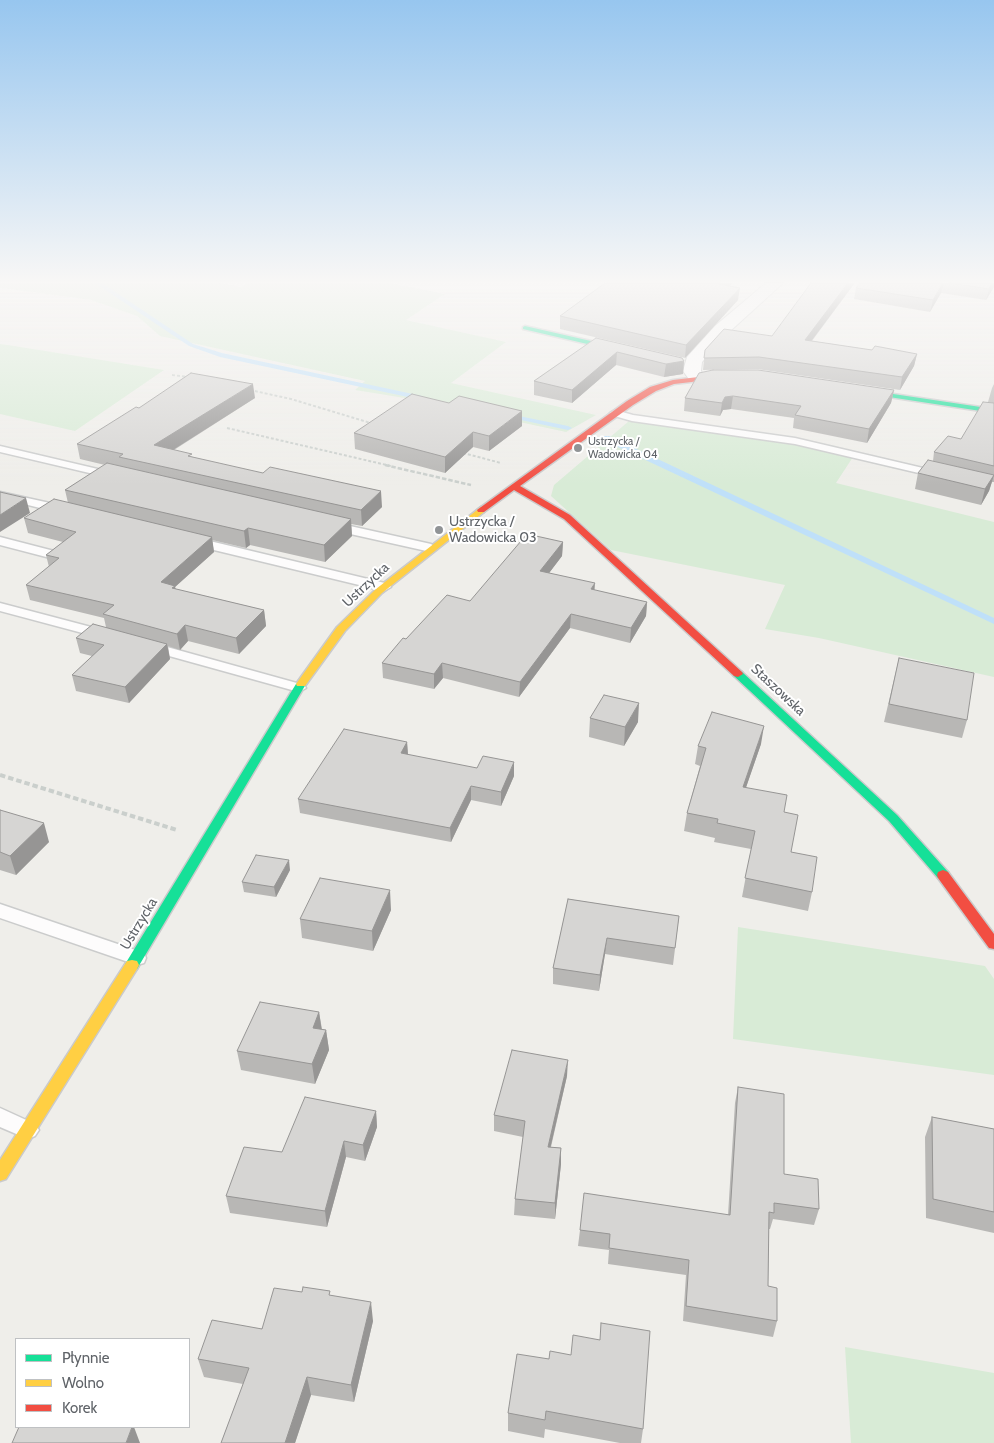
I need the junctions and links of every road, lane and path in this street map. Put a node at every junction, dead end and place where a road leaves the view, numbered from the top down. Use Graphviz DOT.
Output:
graph roads {
  1 [pos="620,350"];
  2 [pos="703,350"];
  3 [pos="636,354"];
  4 [pos="690,370"];
  5 [pos="172,375"];
  6 [pos="744,376"];
  7 [pos="195,379"];
  8 [pos="844,388"];
  9 [pos="248,390"];
  10 [pos="994,411"];
  11 [pos="615,413"];
  12 [pos="379,425"];
  13 [pos="227,428"];
  14 [pos="0,449"];
  15 [pos="459,452"];
  16 [pos="535,472"];
  17 [pos="124,478"];
  18 [pos="952,478"];
  19 [pos="510,490"];
  20 [pos="0,495"];
  21 [pos="77,513"];
  22 [pos="316,522"];
  23 [pos="182,539"];
  24 [pos="0,541"];
  25 [pos="431,548"];
  26 [pos="54,555"];
  27 [pos="384,587"];
  28 [pos="0,607"];
  29 [pos="299,688"];
  30 [pos="0,775"];
  31 [pos="209,836"];
  32 [pos="0,911"];
  33 [pos="994,944"];
  34 [pos="136,958"];
  35 [pos="0,1118"];
  36 [pos="28,1130"];
  37 [pos="0,1174"];
  1 -- 3 [label="street"];
  2 -- 4 [label="street"];
  4 -- 6 [label="street, Ustrzycka"];
  4 -- 11 [label="street, Ustrzycka"];
  5 -- 7 [label="path"];
  8 -- 10 [label="street"];
  9 -- 12 [label="path"];
  11 -- 16 [label="street, Ustrzycka"];
  11 -- 18 [label="lane"];
  13 -- 19 [label="path"];
  14 -- 17 [label="lane"];
  15 -- 16 [label="path"];
  16 -- 19 [label="street, Ustrzycka"];
  19 -- 25 [label="street, Ustrzycka"];
  19 -- 33 [label="street, Staszowska"];
  20 -- 21 [label="lane"];
  22 -- 25 [label="lane"];
  23 -- 27 [label="lane"];
  24 -- 26 [label="lane"];
  25 -- 27 [label="street, Ustrzycka"];
  27 -- 29 [label="street, Ustrzycka"];
  28 -- 29 [label="lane"];
  29 -- 31 [label="street, Ustrzycka"];
  30 -- 31 [label="path"];
  31 -- 34 [label="street, Ustrzycka"];
  32 -- 34 [label="lane"];
  34 -- 36 [label="street, Ustrzycka"];
  35 -- 36 [label="lane"];
  36 -- 37 [label="street, Ustrzycka"];
}
